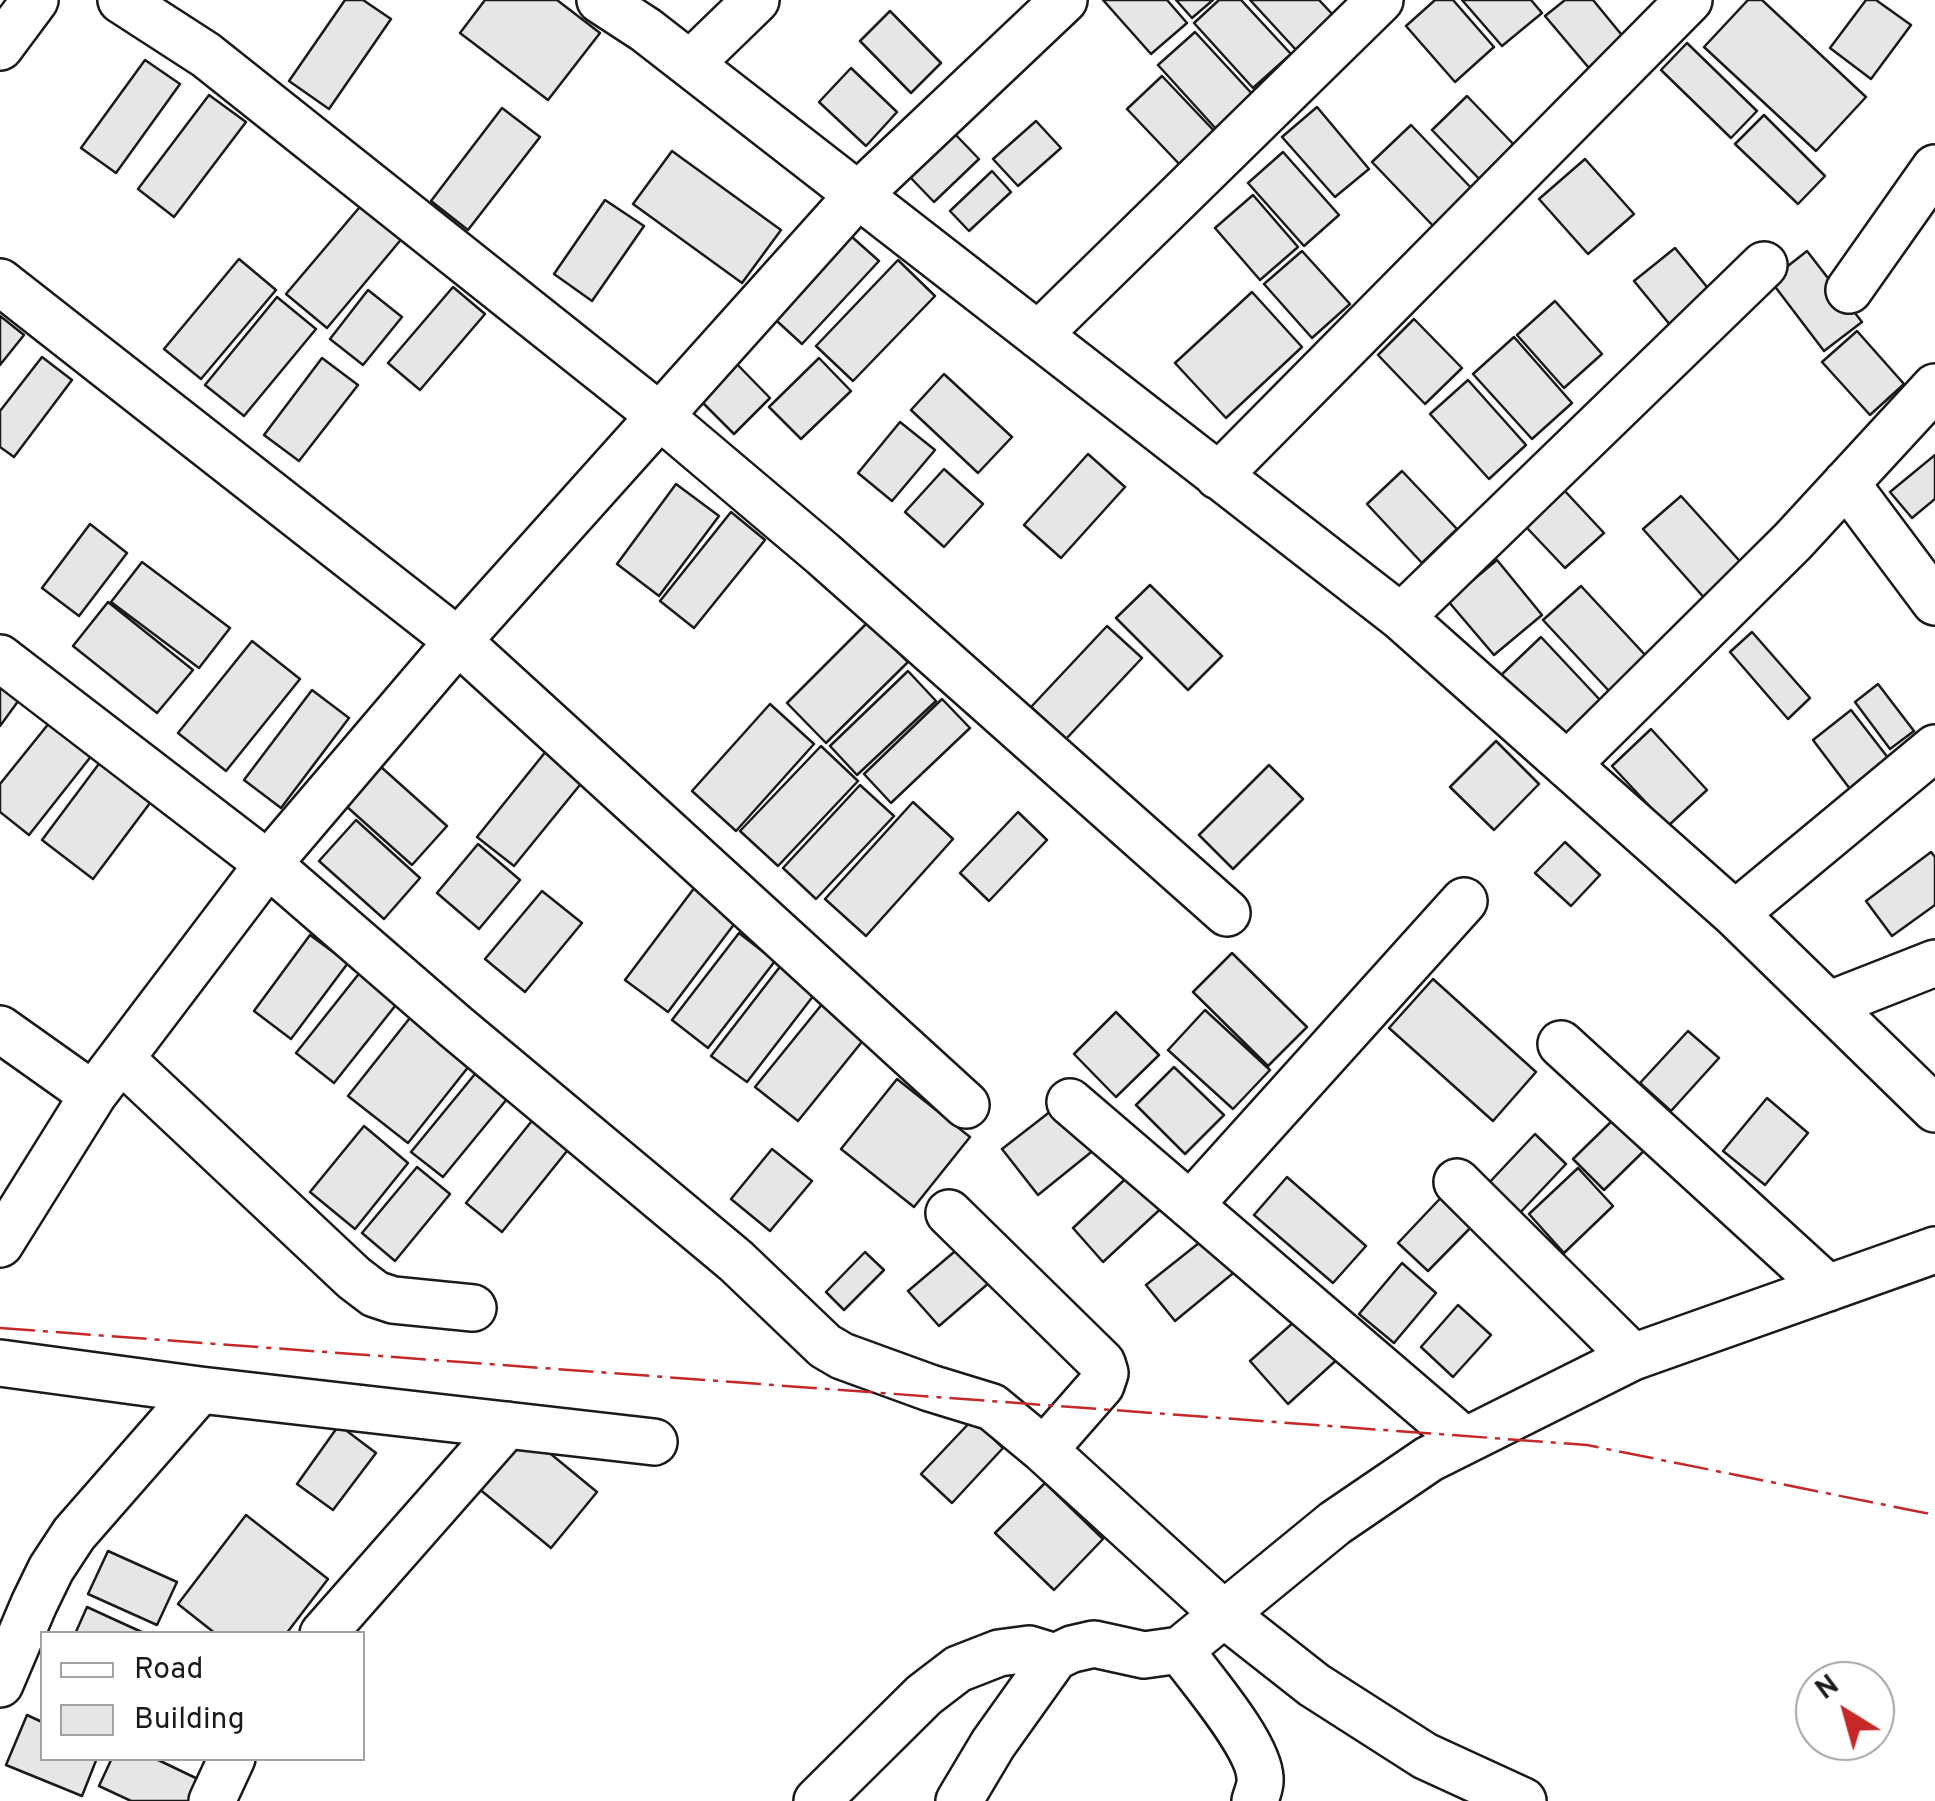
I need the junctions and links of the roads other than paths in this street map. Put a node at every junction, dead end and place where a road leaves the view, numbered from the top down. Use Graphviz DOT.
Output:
graph roads {
  1 [pos="36,0"];
  2 [pos="121,0"];
  3 [pos="600,0"];
  4 [pos="756,0"];
  5 [pos="1064,0"];
  6 [pos="1380,0"];
  7 [pos="1690,0"];
  8 [pos="0,47"];
  9 [pos="690,64"];
  10 [pos="1935,168"];
  11 [pos="858,194"];
  12 [pos="1764,265"];
  13 [pos="0,282"];
  14 [pos="1849,290"];
  15 [pos="1038,335"];
  16 [pos="1935,388"];
  17 [pos="661,418"];
  18 [pos="1218,476"];
  19 [pos="1846,483"];
  20 [pos="1935,602"];
  21 [pos="1401,617"];
  22 [pos="458,641"];
  23 [pos="0,658"];
  24 [pos="1935,748"];
  25 [pos="1567,765"];
  26 [pos="268,864"];
  27 [pos="1464,900"];
  28 [pos="1228,914"];
  29 [pos="1735,914"];
  30 [pos="1935,962"];
  31 [pos="1828,1005"];
  32 [pos="0,1029"];
  33 [pos="1561,1044"];
  34 [pos="120,1058"];
  35 [pos="94,1095"];
  36 [pos="1070,1102"];
  37 [pos="966,1105"];
  38 [pos="1935,1109"];
  39 [pos="1457,1182"];
  40 [pos="1190,1205"];
  41 [pos="948,1213"];
  42 [pos="0,1244"];
  43 [pos="1935,1250"];
  44 [pos="1828,1288"];
  45 [pos="473,1308"];
  46 [pos="1633,1356"];
  47 [pos="0,1363"];
  48 [pos="200,1390"];
  49 [pos="508,1425"];
  50 [pos="1464,1440"];
  51 [pos="654,1442"];
  52 [pos="1044,1450"];
  53 [pos="1226,1614"];
  54 [pos="326,1631"];
  55 [pos="1180,1650"];
  56 [pos="1056,1657"];
  57 [pos="0,1684"];
  58 [pos="231,1761"];
  59 [pos="212,1801"];
  60 [pos="817,1801"];
  61 [pos="959,1801"];
  62 [pos="1255,1801"];
  63 [pos="1522,1801"];
  1 -- 8 [label="street"];
  2 -- 17 [label="street"];
  3 -- 9 [label="street"];
  4 -- 9 [label="street"];
  5 -- 11 [label="street"];
  6 -- 15 [label="street"];
  7 -- 18 [label="street"];
  9 -- 11 [label="street"];
  10 -- 14 [label="street"];
  11 -- 15 [label="street"];
  11 -- 17 [label="street"];
  12 -- 21 [label="street"];
  13 -- 22 [label="street"];
  15 -- 18 [label="street"];
  16 -- 19 [label="street"];
  17 -- 22 [label="street"];
  17 -- 28 [label="street"];
  18 -- 21 [label="street"];
  19 -- 20 [label="street"];
  19 -- 25 [label="street"];
  21 -- 25 [label="street"];
  22 -- 26 [label="street"];
  22 -- 37 [label="street"];
  23 -- 26 [label="street"];
  24 -- 29 [label="street"];
  25 -- 29 [label="street"];
  26 -- 34 [label="street"];
  26 -- 52 [label="street"];
  27 -- 40 [label="street"];
  29 -- 31 [label="street"];
  30 -- 31 [label="street"];
  31 -- 38 [label="street"];
  32 -- 35 [label="street"];
  33 -- 44 [label="street"];
  34 -- 35 [label="street"];
  34 -- 45 [label="street"];
  35 -- 42 [label="street"];
  36 -- 40 [label="street"];
  39 -- 46 [label="street"];
  40 -- 50 [label="street"];
  41 -- 52 [label="street"];
  43 -- 44 [label="street"];
  44 -- 46 [label="street"];
  46 -- 50 [label="street"];
  47 -- 48 [label="street"];
  48 -- 49 [label="street"];
  48 -- 57 [label="street"];
  49 -- 51 [label="street"];
  49 -- 54 [label="street"];
  50 -- 53 [label="street"];
  52 -- 53 [label="street"];
  53 -- 55 [label="street"];
  53 -- 63 [label="street"];
  55 -- 56 [label="street"];
  55 -- 62 [label="street"];
  56 -- 60 [label="street"];
  56 -- 61 [label="street"];
  58 -- 59 [label="street"];
}
